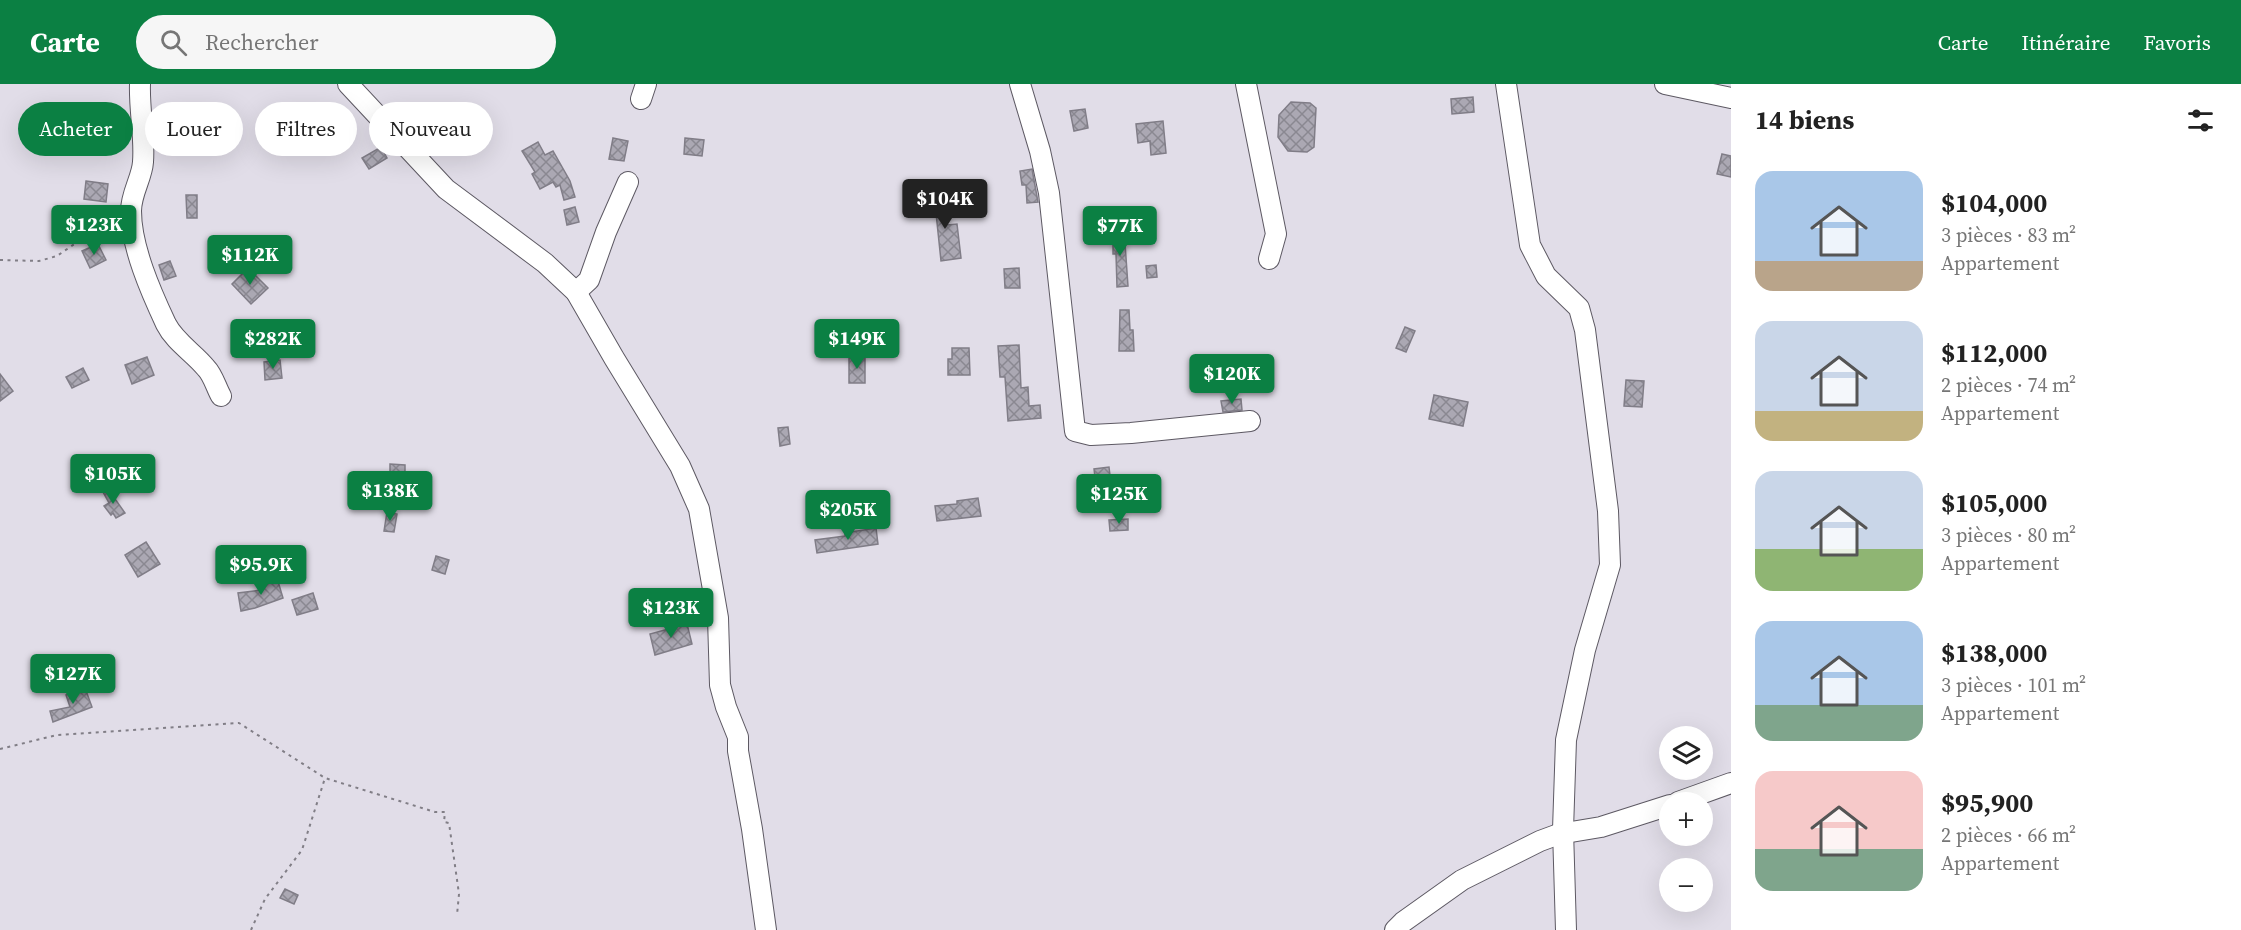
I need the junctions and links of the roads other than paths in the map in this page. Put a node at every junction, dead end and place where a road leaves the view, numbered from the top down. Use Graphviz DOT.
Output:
graph roads {
  1 [pos="140,84"];
  2 [pos="348,84"];
  3 [pos="1020,84"];
  4 [pos="1246,84"];
  5 [pos="1506,84"];
  6 [pos="1665,84"];
  7 [pos="1731,98"];
  8 [pos="628,182"];
  9 [pos="1269,259"];
  10 [pos="576,292"];
  11 [pos="221,396"];
  12 [pos="1250,422"];
  13 [pos="1731,783"];
  14 [pos="1706,792"];
  15 [pos="1659,809"];
  16 [pos="1563,834"];
  17 [pos="766,930"];
  18 [pos="1395,930"];
  19 [pos="1566,930"];
  1 -- 11 [label="street"];
  2 -- 10 [label="street"];
  3 -- 12 [label="street"];
  4 -- 9 [label="street"];
  5 -- 16 [label="street"];
  6 -- 7 [label="street"];
  8 -- 10 [label="street"];
  10 -- 17 [label="street"];
  13 -- 14 [label="street"];
  15 -- 16 [label="street"];
  16 -- 18 [label="street"];
  16 -- 19 [label="street"];
}
